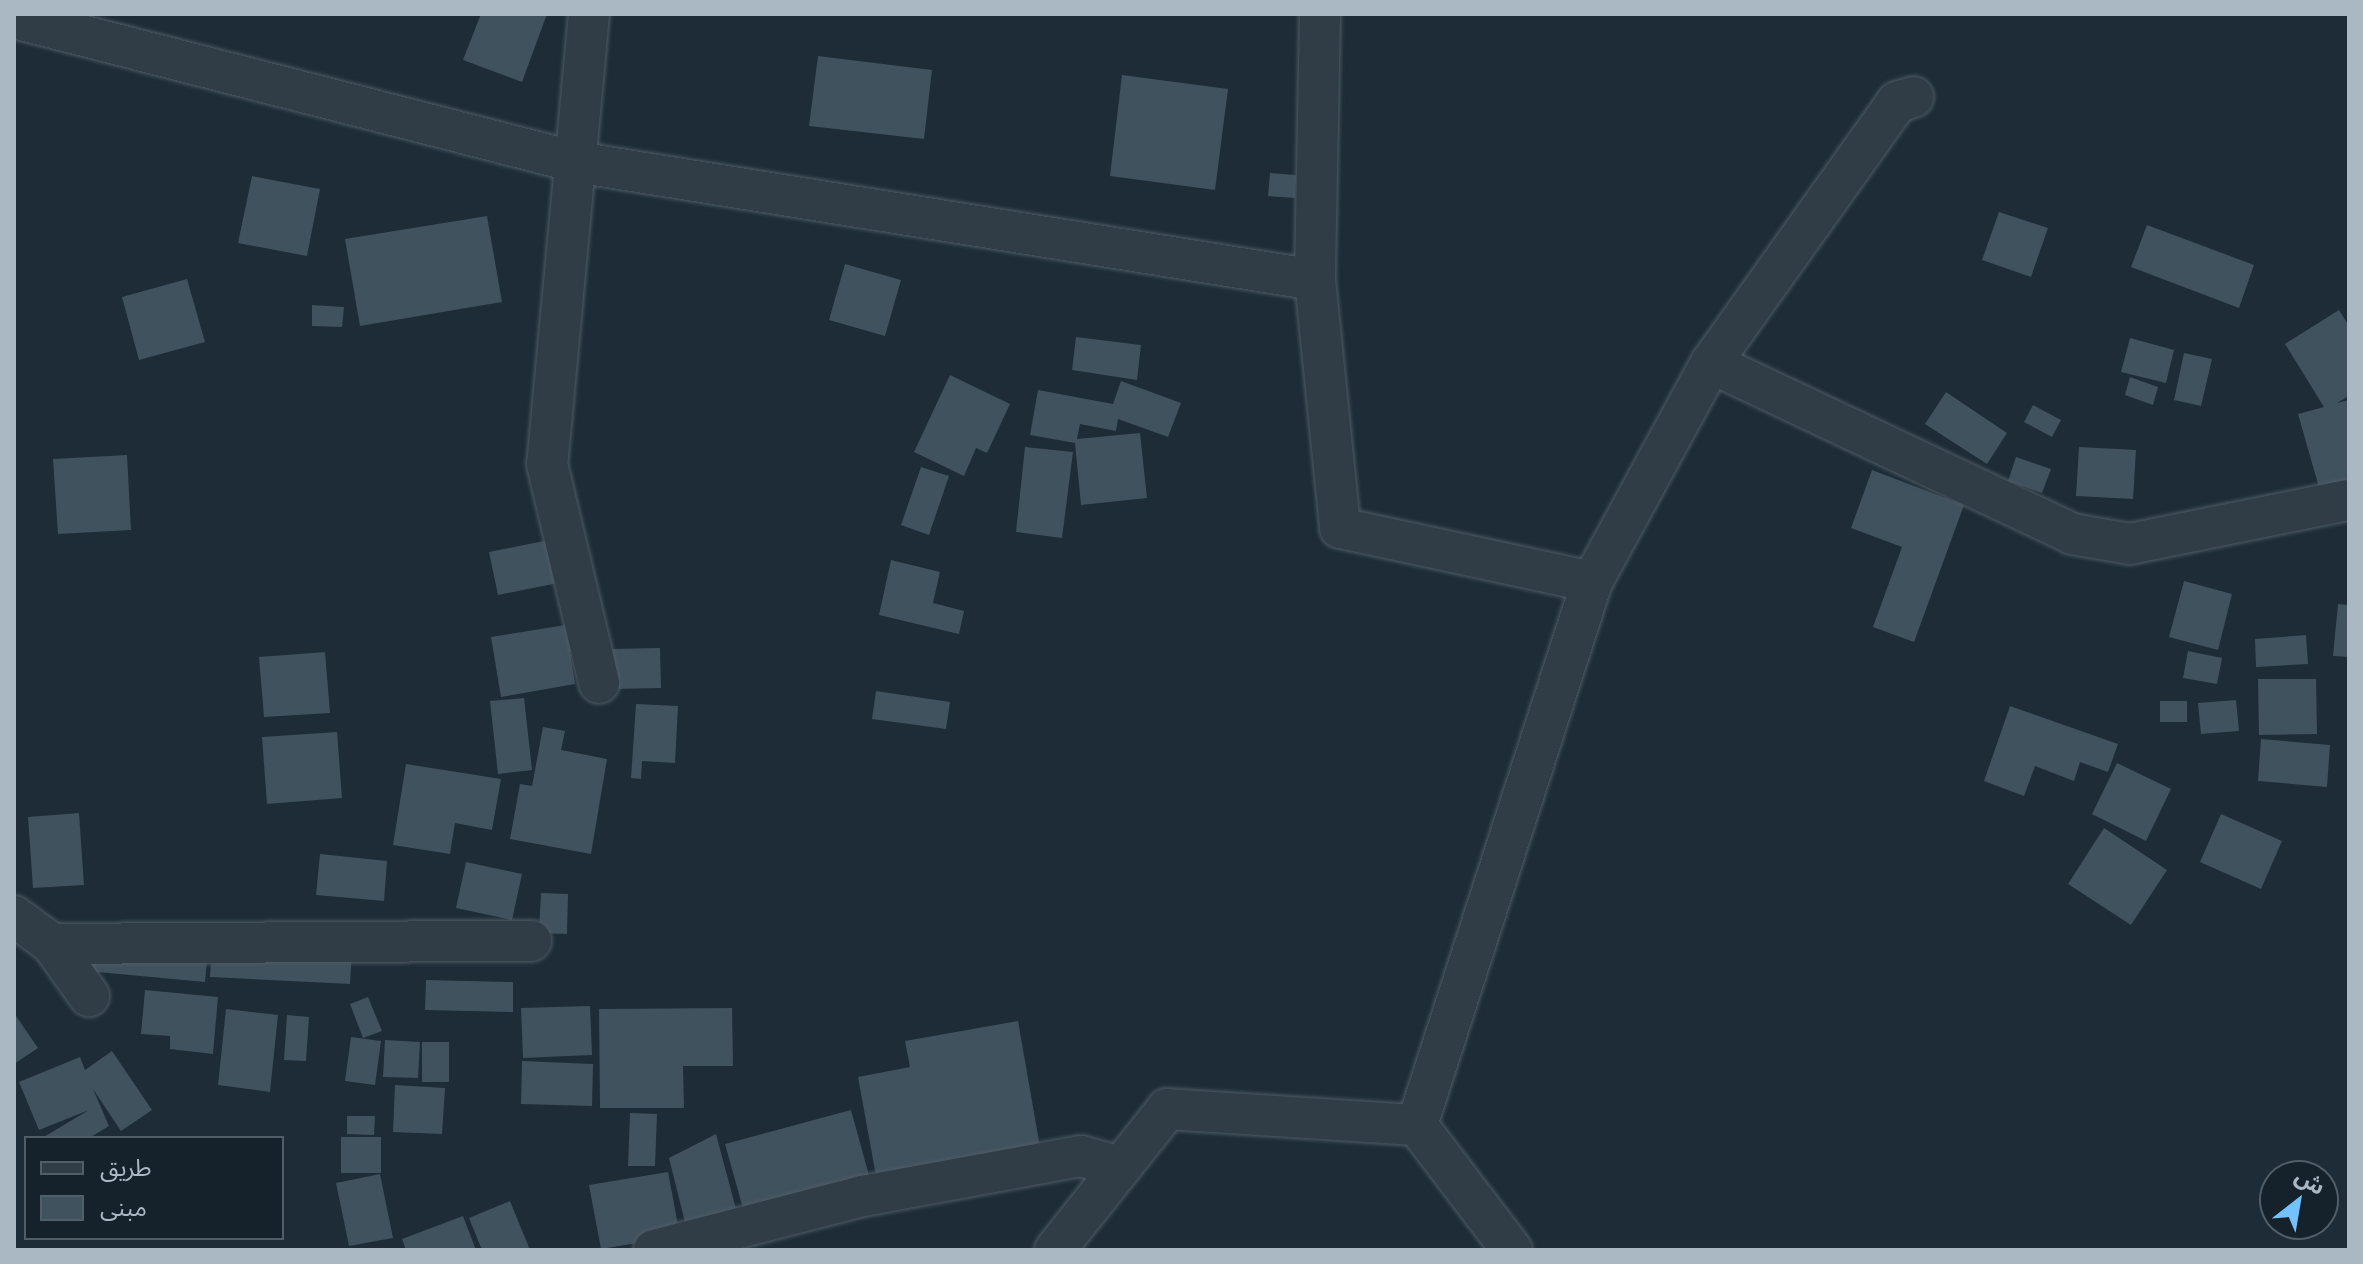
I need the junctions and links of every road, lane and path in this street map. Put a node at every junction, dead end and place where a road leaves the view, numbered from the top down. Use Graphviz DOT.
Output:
graph roads {
  1 [pos="589,14"];
  2 [pos="1320,14"];
  3 [pos="14,18"];
  4 [pos="1913,97"];
  5 [pos="576,162"];
  6 [pos="1315,280"];
  7 [pos="1711,363"];
  8 [pos="2349,500"];
  9 [pos="1592,582"];
  10 [pos="599,683"];
  11 [pos="14,916"];
  12 [pos="531,941"];
  13 [pos="52,944"];
  14 [pos="89,996"];
  15 [pos="1417,1125"];
  16 [pos="1117,1166"];
  17 [pos="654,1250"];
  18 [pos="1055,1250"];
  19 [pos="1512,1250"];
  1 -- 5 [label="street"];
  2 -- 6 [label="street"];
  3 -- 5 [label="street"];
  4 -- 7 [label="street"];
  5 -- 6 [label="street"];
  5 -- 10 [label="street"];
  6 -- 9 [label="street"];
  7 -- 8 [label="street"];
  7 -- 9 [label="street"];
  9 -- 15 [label="street"];
  11 -- 13 [label="street"];
  12 -- 13 [label="street"];
  13 -- 14 [label="street"];
  15 -- 16 [label="street"];
  15 -- 19 [label="street"];
  16 -- 17 [label="street"];
  16 -- 18 [label="street"];
}
